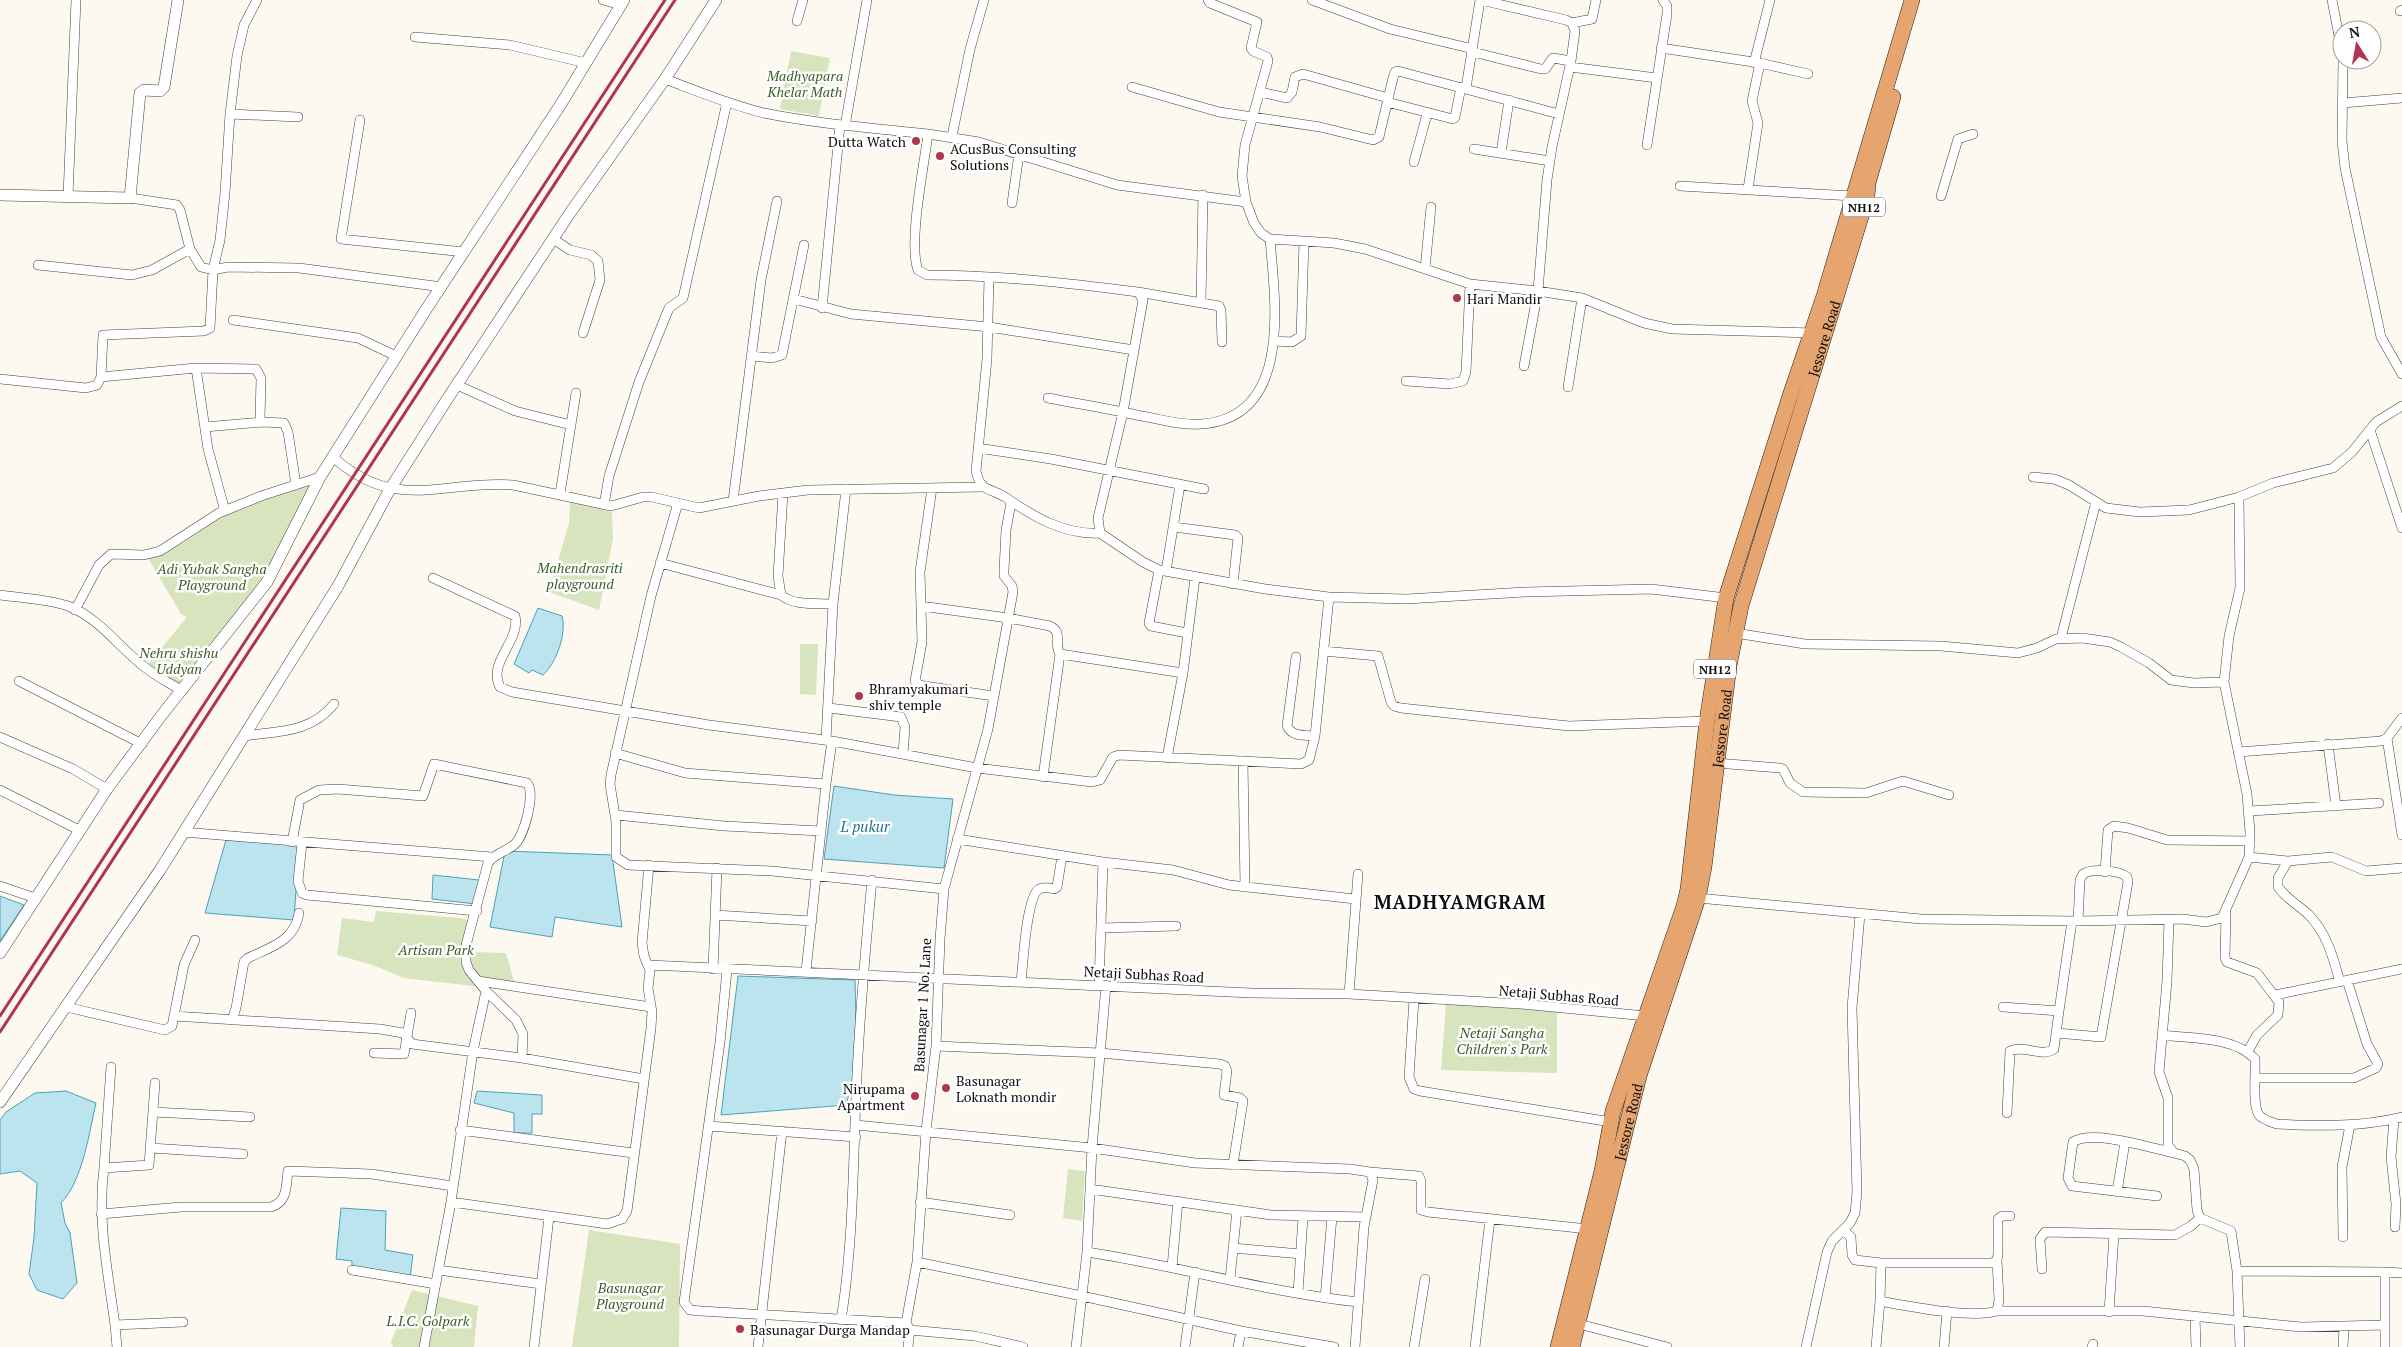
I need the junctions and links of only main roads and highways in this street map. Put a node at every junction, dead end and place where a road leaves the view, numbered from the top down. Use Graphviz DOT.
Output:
graph roads {
  1 [pos="1912,0"];
  2 [pos="1922,0"];
  3 [pos="1819,333"];
  4 [pos="1558,1347"];
  5 [pos="1572,1347"];
  1 -- 3 [label="highway, NH12"];
  2 -- 3 [label="highway, Jessore Road / NH12"];
  3 -- 4 [label="highway, NH12"];
  3 -- 5 [label="highway, Jessore Road / NH12"];
}
